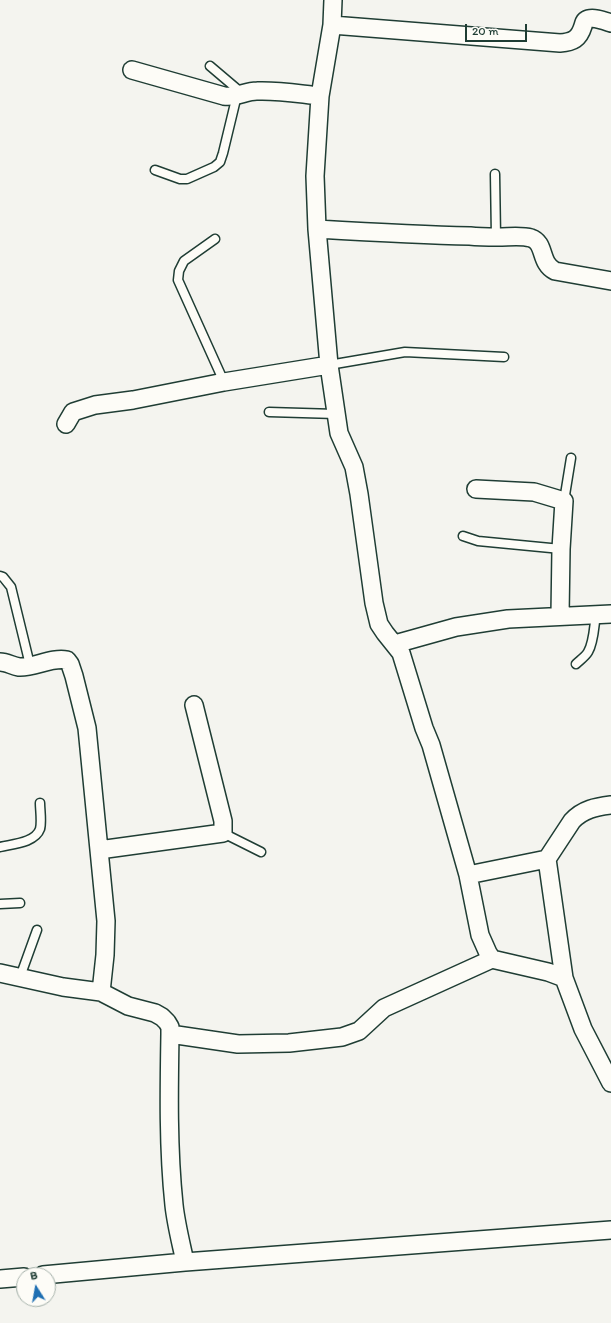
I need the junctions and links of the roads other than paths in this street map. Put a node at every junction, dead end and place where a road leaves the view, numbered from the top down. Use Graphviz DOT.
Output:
graph roads {
  1 [pos="333,0"];
  2 [pos="611,23"];
  3 [pos="332,25"];
  4 [pos="210,66"];
  5 [pos="132,70"];
  6 [pos="240,95"];
  7 [pos="320,96"];
  8 [pos="155,170"];
  9 [pos="495,174"];
  10 [pos="317,229"];
  11 [pos="496,237"];
  12 [pos="215,239"];
  13 [pos="611,281"];
  14 [pos="504,357"];
  15 [pos="329,366"];
  16 [pos="224,382"];
  17 [pos="269,412"];
  18 [pos="336,414"];
  19 [pos="66,424"];
  20 [pos="571,458"];
  21 [pos="476,489"];
  22 [pos="564,501"];
  23 [pos="463,536"];
  24 [pos="561,549"];
  25 [pos="0,576"];
  26 [pos="603,614"];
  27 [pos="560,616"];
  28 [pos="395,644"];
  29 [pos="0,662"];
  30 [pos="576,664"];
  31 [pos="30,665"];
  32 [pos="194,705"];
  33 [pos="40,803"];
  34 [pos="611,805"];
  35 [pos="223,833"];
  36 [pos="0,847"];
  37 [pos="99,850"];
  38 [pos="261,852"];
  39 [pos="546,859"];
  40 [pos="468,875"];
  41 [pos="20,903"];
  42 [pos="0,904"];
  43 [pos="37,930"];
  44 [pos="492,959"];
  45 [pos="0,973"];
  46 [pos="20,977"];
  47 [pos="564,978"];
  48 [pos="101,992"];
  49 [pos="170,1034"];
  50 [pos="611,1083"];
  51 [pos="611,1230"];
  52 [pos="185,1262"];
  53 [pos="56,1274"];
  54 [pos="16,1278"];
  55 [pos="0,1279"];
  1 -- 3 [label="street"];
  2 -- 3 [label="street"];
  3 -- 7 [label="street"];
  4 -- 6 [label="lane"];
  5 -- 6 [label="street"];
  6 -- 7 [label="street"];
  6 -- 8 [label="lane"];
  7 -- 10 [label="street"];
  9 -- 11 [label="lane"];
  10 -- 11 [label="street"];
  10 -- 15 [label="street"];
  11 -- 13 [label="street"];
  12 -- 16 [label="lane"];
  14 -- 15 [label="lane"];
  15 -- 16 [label="street"];
  15 -- 18 [label="street"];
  16 -- 19 [label="street"];
  17 -- 18 [label="lane"];
  18 -- 28 [label="street"];
  20 -- 22 [label="lane"];
  21 -- 22 [label="street"];
  22 -- 24 [label="street"];
  23 -- 24 [label="lane"];
  24 -- 27 [label="street"];
  25 -- 31 [label="lane"];
  26 -- 27 [label="street"];
  26 -- 30 [label="lane"];
  27 -- 28 [label="street"];
  28 -- 40 [label="street"];
  29 -- 31 [label="street"];
  31 -- 37 [label="street"];
  32 -- 35 [label="street"];
  33 -- 36 [label="lane"];
  34 -- 39 [label="street"];
  35 -- 37 [label="street"];
  35 -- 38 [label="lane"];
  37 -- 48 [label="street"];
  39 -- 40 [label="street"];
  39 -- 47 [label="street"];
  40 -- 44 [label="street"];
  41 -- 42 [label="lane"];
  43 -- 46 [label="lane"];
  44 -- 47 [label="street"];
  44 -- 49 [label="street"];
  45 -- 46 [label="street"];
  46 -- 48 [label="street"];
  47 -- 50 [label="street"];
  48 -- 49 [label="street"];
  49 -- 52 [label="street"];
  51 -- 52 [label="street"];
  52 -- 53 [label="street"];
  54 -- 55 [label="street"];
}
